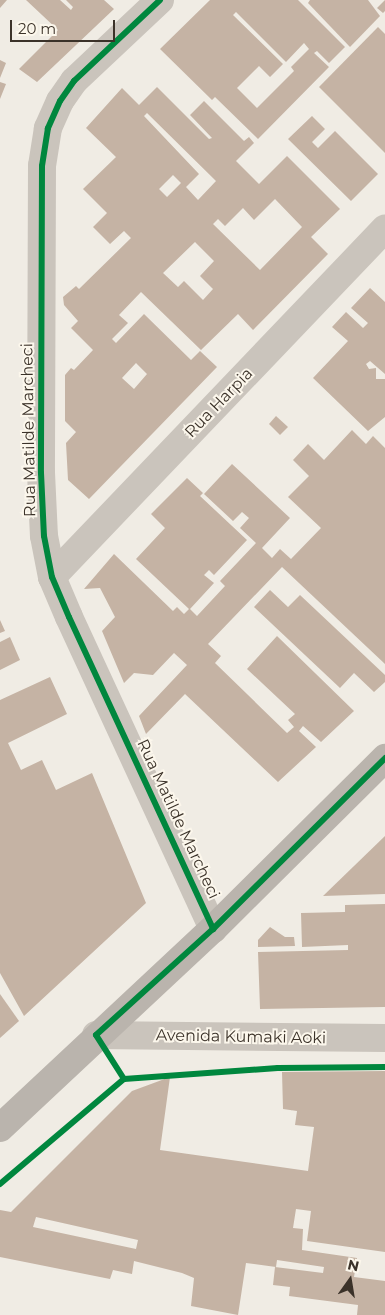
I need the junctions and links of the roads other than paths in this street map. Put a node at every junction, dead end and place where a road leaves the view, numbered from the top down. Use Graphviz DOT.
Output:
graph roads {
  1 [pos="160,0"];
  2 [pos="385,228"];
  3 [pos="52,577"];
  4 [pos="385,758"];
  5 [pos="213,929"];
  6 [pos="96,1035"];
  7 [pos="385,1038"];
  8 [pos="0,1128"];
  1 -- 3 [label="street, Rua Matilde Marcheci"];
  2 -- 3 [label="street, Rua Harpia"];
  3 -- 5 [label="street, Rua Matilde Marcheci"];
  4 -- 5 [label="main road"];
  5 -- 6 [label="main road"];
  6 -- 7 [label="street, Avenida Kumaki Aoki"];
  6 -- 8 [label="main road"];
}
